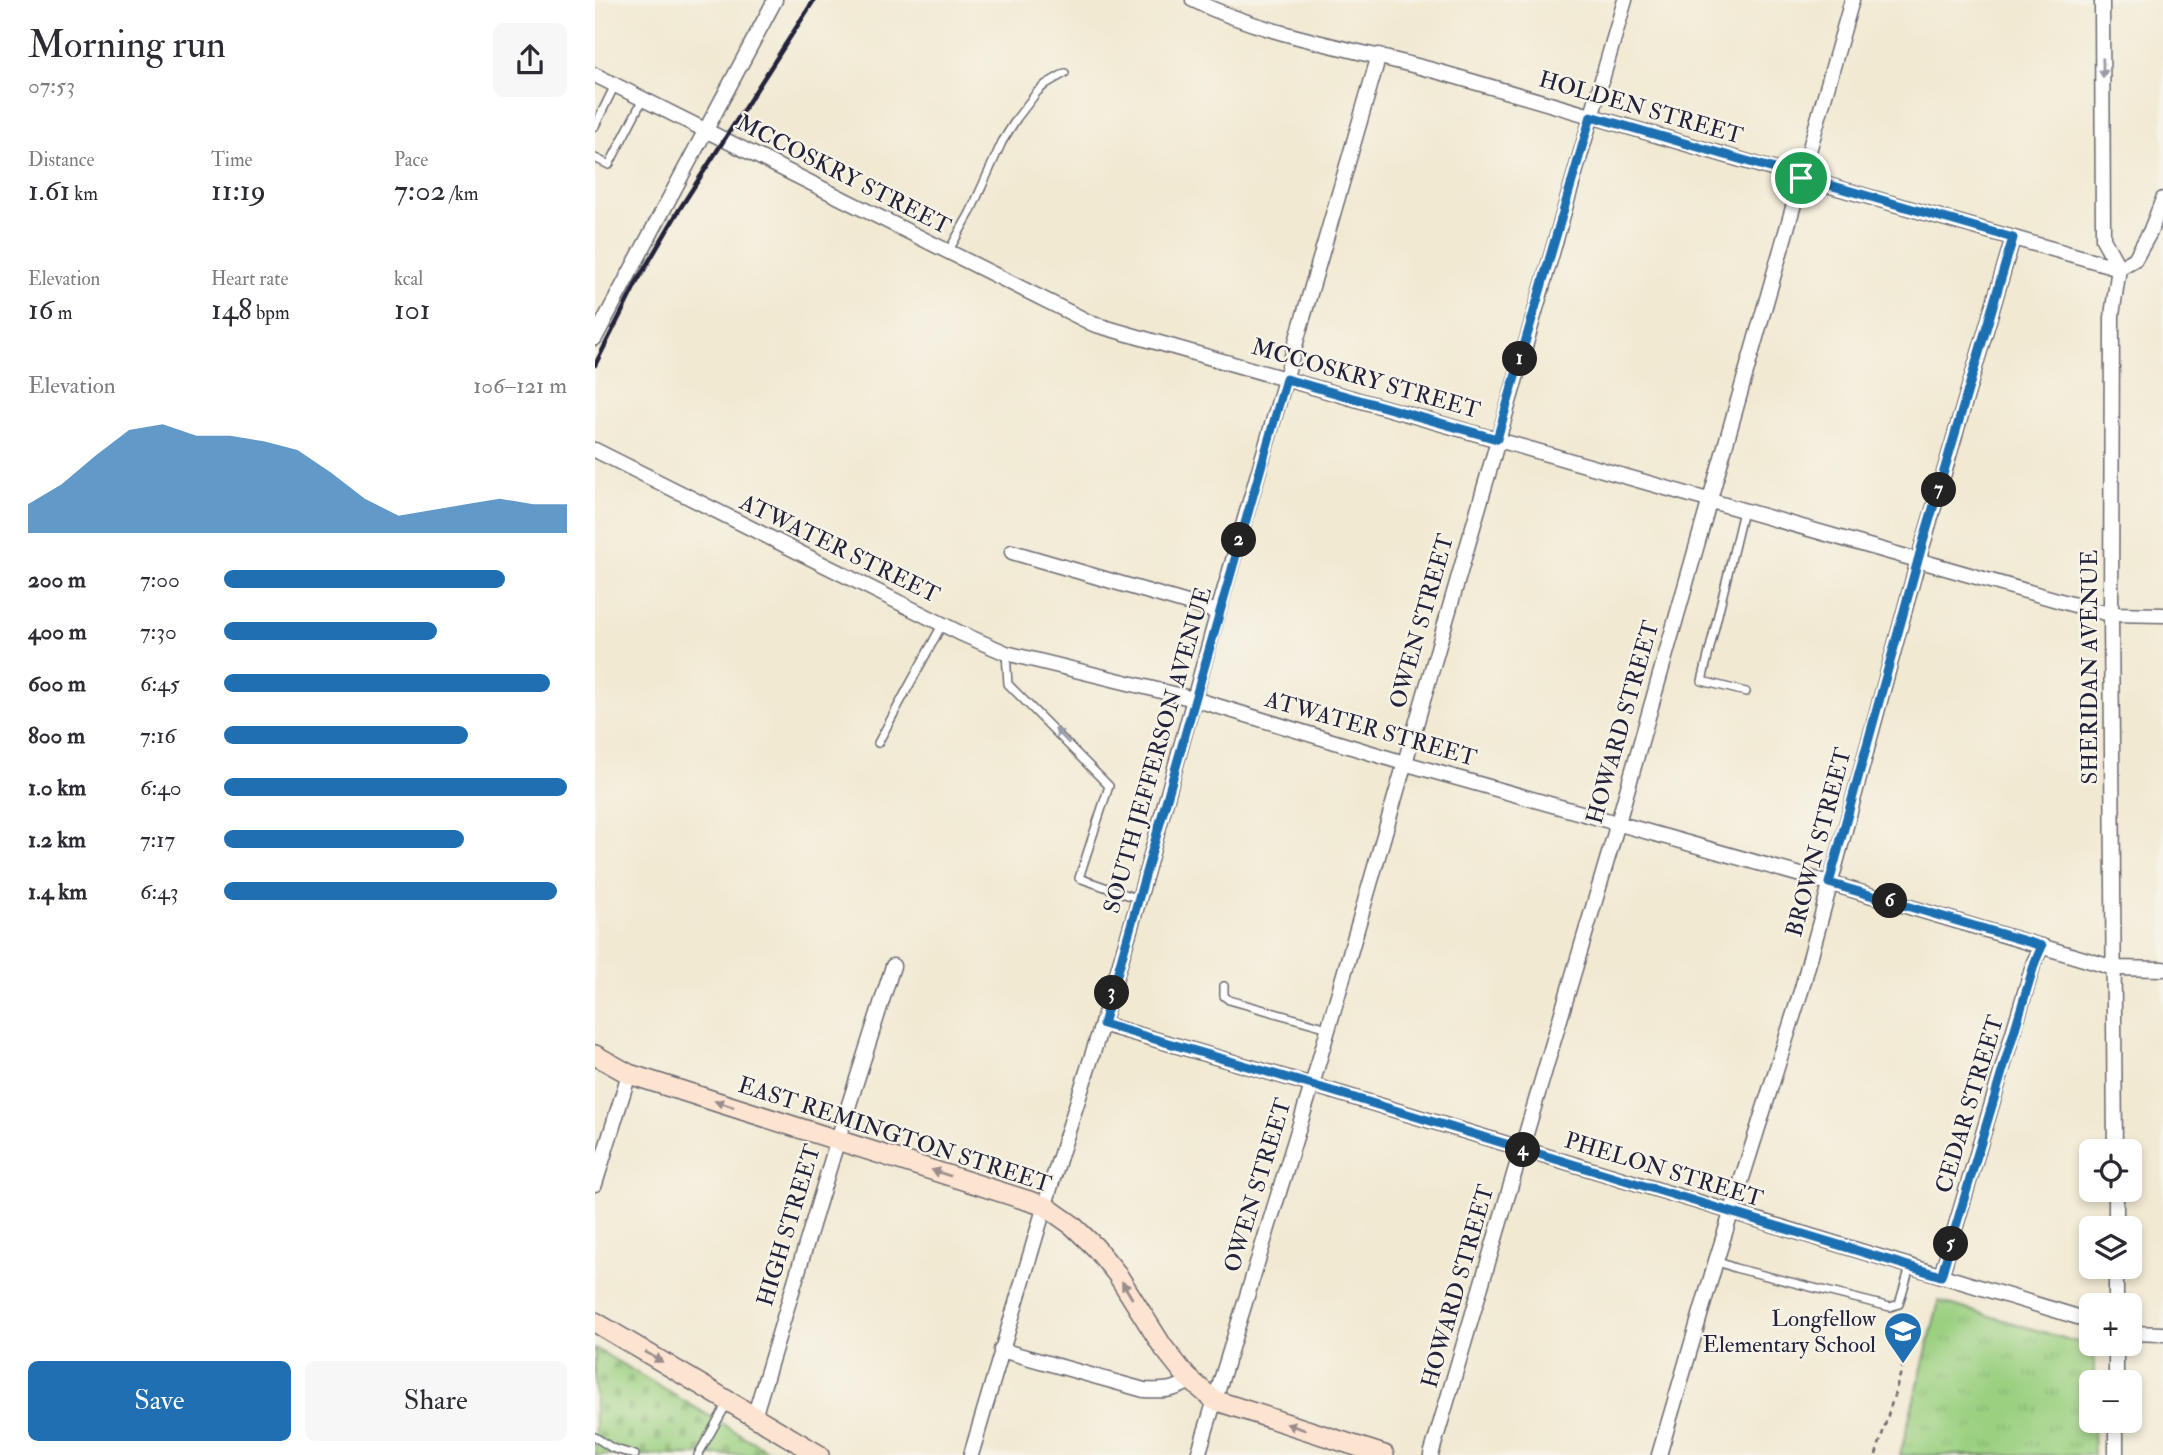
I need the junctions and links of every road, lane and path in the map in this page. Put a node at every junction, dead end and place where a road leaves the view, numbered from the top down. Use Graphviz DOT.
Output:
graph roads {
  1 [pos="775,0"];
  2 [pos="1192,0"];
  3 [pos="1625,0"];
  4 [pos="1852,0"];
  5 [pos="2102,0"];
  6 [pos="1379,55"];
  7 [pos="1065,73"];
  8 [pos="595,75"];
  9 [pos="615,85"];
  10 [pos="643,99"];
  11 [pos="1591,116"];
  12 [pos="595,126"];
  13 [pos="705,129"];
  14 [pos="595,158"];
  15 [pos="1801,178"];
  16 [pos="2163,199"];
  17 [pos="2013,238"];
  18 [pos="948,252"];
  19 [pos="2119,268"];
  20 [pos="595,338"];
  21 [pos="1286,379"];
  22 [pos="1497,439"];
  23 [pos="595,450"];
  24 [pos="1709,500"];
  25 [pos="1744,510"];
  26 [pos="1012,552"];
  27 [pos="1918,561"];
  28 [pos="1218,612"];
  29 [pos="2111,614"];
  30 [pos="2163,615"];
  31 [pos="943,624"];
  32 [pos="1006,653"];
  33 [pos="1746,692"];
  34 [pos="1194,699"];
  35 [pos="878,743"];
  36 [pos="1403,763"];
  37 [pos="1618,822"];
  38 [pos="1829,883"];
  39 [pos="1139,899"];
  40 [pos="2042,946"];
  41 [pos="893,966"];
  42 [pos="2114,968"];
  43 [pos="2163,969"];
  44 [pos="1224,986"];
  45 [pos="1103,1024"];
  46 [pos="1328,1028"];
  47 [pos="595,1055"];
  48 [pos="629,1074"];
  49 [pos="1312,1085"];
  50 [pos="838,1139"];
  51 [pos="2115,1139"];
  52 [pos="1521,1150"];
  53 [pos="595,1184"];
  54 [pos="1045,1206"];
  55 [pos="1731,1213"];
  56 [pos="1716,1261"];
  57 [pos="1910,1267"];
  58 [pos="1941,1276"];
  59 [pos="2079,1317"];
  60 [pos="595,1322"];
  61 [pos="2142,1333"];
  62 [pos="2163,1334"];
  63 [pos="1911,1339"];
  64 [pos="1001,1350"];
  65 [pos="1191,1380"];
  66 [pos="1214,1400"];
  67 [pos="729,1402"];
  68 [pos="754,1417"];
  69 [pos="2116,1433"];
  70 [pos="595,1437"];
  71 [pos="635,1455"];
  72 [pos="698,1455"];
  73 [pos="819,1455"];
  74 [pos="971,1455"];
  75 [pos="1198,1455"];
  76 [pos="1384,1455"];
  77 [pos="1431,1455"];
  78 [pos="1659,1455"];
  79 [pos="1876,1455"];
  80 [pos="2116,1455"];
  1 -- 13 [label="street"];
  2 -- 6 [label="street, HOLDEN STREET"];
  3 -- 11 [label="street, OWEN STREET"];
  4 -- 15 [label="street, HOWARD STREET"];
  5 -- 19 [label="street, one-way"];
  6 -- 11 [label="street, HOLDEN STREET"];
  6 -- 21 [label="street, SOUTH JEFFERSON AVENUE"];
  7 -- 18 [label="lane"];
  8 -- 9 [label="street, MCCOSKRY STREET"];
  9 -- 10 [label="street, MCCOSKRY STREET"];
  9 -- 12 [label="lane"];
  10 -- 13 [label="street, MCCOSKRY STREET"];
  10 -- 14 [label="lane"];
  11 -- 15 [label="street, HOLDEN STREET"];
  11 -- 22 [label="street, OWEN STREET"];
  13 -- 18 [label="street, MCCOSKRY STREET"];
  13 -- 20 [label="street"];
  15 -- 17 [label="street, HOLDEN STREET"];
  15 -- 24 [label="street, HOWARD STREET"];
  16 -- 19 [label="street"];
  17 -- 19 [label="street, HOLDEN STREET"];
  17 -- 27 [label="street, BROWN STREET"];
  18 -- 21 [label="street, MCCOSKRY STREET"];
  19 -- 29 [label="street, SHERIDAN AVENUE"];
  21 -- 22 [label="street, MCCOSKRY STREET"];
  21 -- 28 [label="street, SOUTH JEFFERSON AVENUE"];
  22 -- 24 [label="street, MCCOSKRY STREET"];
  22 -- 36 [label="street, OWEN STREET"];
  23 -- 31 [label="street, ATWATER STREET"];
  24 -- 25 [label="street, MCCOSKRY STREET"];
  24 -- 37 [label="street, HOWARD STREET"];
  25 -- 27 [label="street, MCCOSKRY STREET"];
  25 -- 33 [label="lane"];
  26 -- 28 [label="street"];
  27 -- 29 [label="street, MCCOSKRY STREET"];
  27 -- 38 [label="street, BROWN STREET"];
  28 -- 34 [label="street, SOUTH JEFFERSON AVENUE"];
  29 -- 30 [label="street, MCCOSKRY STREET"];
  29 -- 42 [label="street, SHERIDAN AVENUE"];
  31 -- 32 [label="street, ATWATER STREET"];
  31 -- 35 [label="lane"];
  32 -- 34 [label="street, ATWATER STREET"];
  39 -- 32 [label="lane, one-way"];
  34 -- 36 [label="street, ATWATER STREET"];
  34 -- 39 [label="street, SOUTH JEFFERSON AVENUE"];
  36 -- 37 [label="street, ATWATER STREET"];
  36 -- 46 [label="street, OWEN STREET"];
  37 -- 38 [label="street, ATWATER STREET"];
  37 -- 52 [label="street, HOWARD STREET"];
  38 -- 40 [label="street, ATWATER STREET"];
  38 -- 55 [label="street, BROWN STREET"];
  39 -- 45 [label="street, SOUTH JEFFERSON AVENUE"];
  40 -- 42 [label="street, ATWATER STREET"];
  40 -- 58 [label="street, CEDAR STREET"];
  41 -- 50 [label="street, HIGH STREET"];
  42 -- 43 [label="street, ATWATER STREET"];
  42 -- 51 [label="street, SHERIDAN AVENUE"];
  44 -- 46 [label="lane"];
  45 -- 49 [label="street, PHELON STREET"];
  45 -- 54 [label="street, SOUTH JEFFERSON AVENUE"];
  46 -- 49 [label="street, OWEN STREET"];
  47 -- 48 [label="main road, EAST REMINGTON STREET"];
  50 -- 48 [label="main road, EAST REMINGTON STREET, one-way"];
  48 -- 53 [label="street"];
  49 -- 52 [label="street, PHELON STREET"];
  49 -- 66 [label="street, OWEN STREET"];
  54 -- 50 [label="main road, EAST REMINGTON STREET, one-way"];
  50 -- 68 [label="street, HIGH STREET"];
  52 -- 55 [label="street, PHELON STREET"];
  52 -- 77 [label="street, HOWARD STREET"];
  54 -- 64 [label="street, SOUTH JEFFERSON AVENUE"];
  65 -- 54 [label="main road, EAST REMINGTON STREET, one-way"];
  55 -- 56 [label="street, BROWN STREET"];
  55 -- 57 [label="street, PHELON STREET"];
  56 -- 57 [label="lane"];
  56 -- 78 [label="street, BROWN STREET"];
  57 -- 58 [label="street, PHELON STREET"];
  58 -- 59 [label="street, PHELON STREET"];
  60 -- 67 [label="main road, one-way"];
  61 -- 62 [label="street"];
  63 -- 79 [label="path"];
  64 -- 65 [label="street"];
  64 -- 74 [label="street, SOUTH JEFFERSON AVENUE"];
  65 -- 66 [label="main road, EAST REMINGTON STREET"];
  66 -- 75 [label="street, OWEN STREET"];
  76 -- 66 [label="main road, EAST REMINGTON STREET, one-way"];
  67 -- 68 [label="main road"];
  67 -- 72 [label="lane"];
  68 -- 73 [label="main road"];
  69 -- 80 [label="street"];
  70 -- 71 [label="lane"];
}
